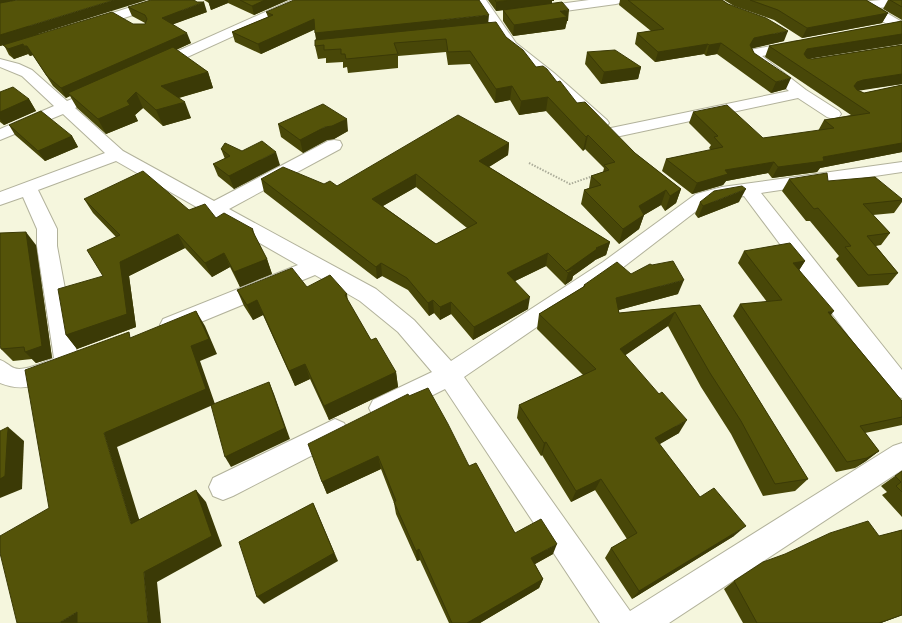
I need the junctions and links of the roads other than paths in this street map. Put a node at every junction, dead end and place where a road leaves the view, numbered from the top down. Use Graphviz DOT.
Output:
graph roads {
  1 [pos="165,0"];
  2 [pos="302,0"];
  3 [pos="480,0"];
  4 [pos="616,0"];
  5 [pos="902,2"];
  6 [pos="860,3"];
  7 [pos="523,13"];
  8 [pos="117,15"];
  9 [pos="507,15"];
  10 [pos="130,22"];
  11 [pos="490,25"];
  12 [pos="900,26"];
  13 [pos="80,28"];
  14 [pos="877,30"];
  15 [pos="784,33"];
  16 [pos="2,55"];
  17 [pos="142,72"];
  18 [pos="801,93"];
  19 [pos="86,98"];
  20 [pos="65,107"];
  21 [pos="833,114"];
  22 [pos="0,135"];
  23 [pos="334,145"];
  24 [pos="117,155"];
  25 [pos="902,166"];
  26 [pos="28,188"];
  27 [pos="748,189"];
  28 [pos="0,199"];
  29 [pos="214,209"];
  30 [pos="316,266"];
  31 [pos="153,332"];
  32 [pos="89,356"];
  33 [pos="67,364"];
  34 [pos="0,370"];
  35 [pos="449,374"];
  36 [pos="902,388"];
  37 [pos="902,455"];
  38 [pos="224,487"];
  39 [pos="619,623"];
  40 [pos="641,623"];
  1 -- 8 [label="street"];
  2 -- 17 [label="street"];
  3 -- 11 [label="street"];
  4 -- 7 [label="street"];
  5 -- 6 [label="street"];
  6 -- 12 [label="street"];
  8 -- 10 [label="street"];
  8 -- 13 [label="street"];
  9 -- 11 [label="street"];
  11 -- 18 [label="street"];
  12 -- 14 [label="street"];
  15 -- 18 [label="street"];
  16 -- 20 [label="street"];
  18 -- 21 [label="street"];
  19 -- 20 [label="street"];
  20 -- 22 [label="street"];
  20 -- 24 [label="street"];
  23 -- 29 [label="street"];
  24 -- 26 [label="street"];
  24 -- 29 [label="street"];
  25 -- 27 [label="street"];
  26 -- 28 [label="street"];
  26 -- 33 [label="street"];
  27 -- 35 [label="street"];
  27 -- 36 [label="street"];
  29 -- 30 [label="street"];
  30 -- 31 [label="street"];
  30 -- 35 [label="street"];
  32 -- 33 [label="street"];
  33 -- 34 [label="street"];
  35 -- 38 [label="street"];
  35 -- 39 [label="street"];
  37 -- 40 [label="street"];
}
